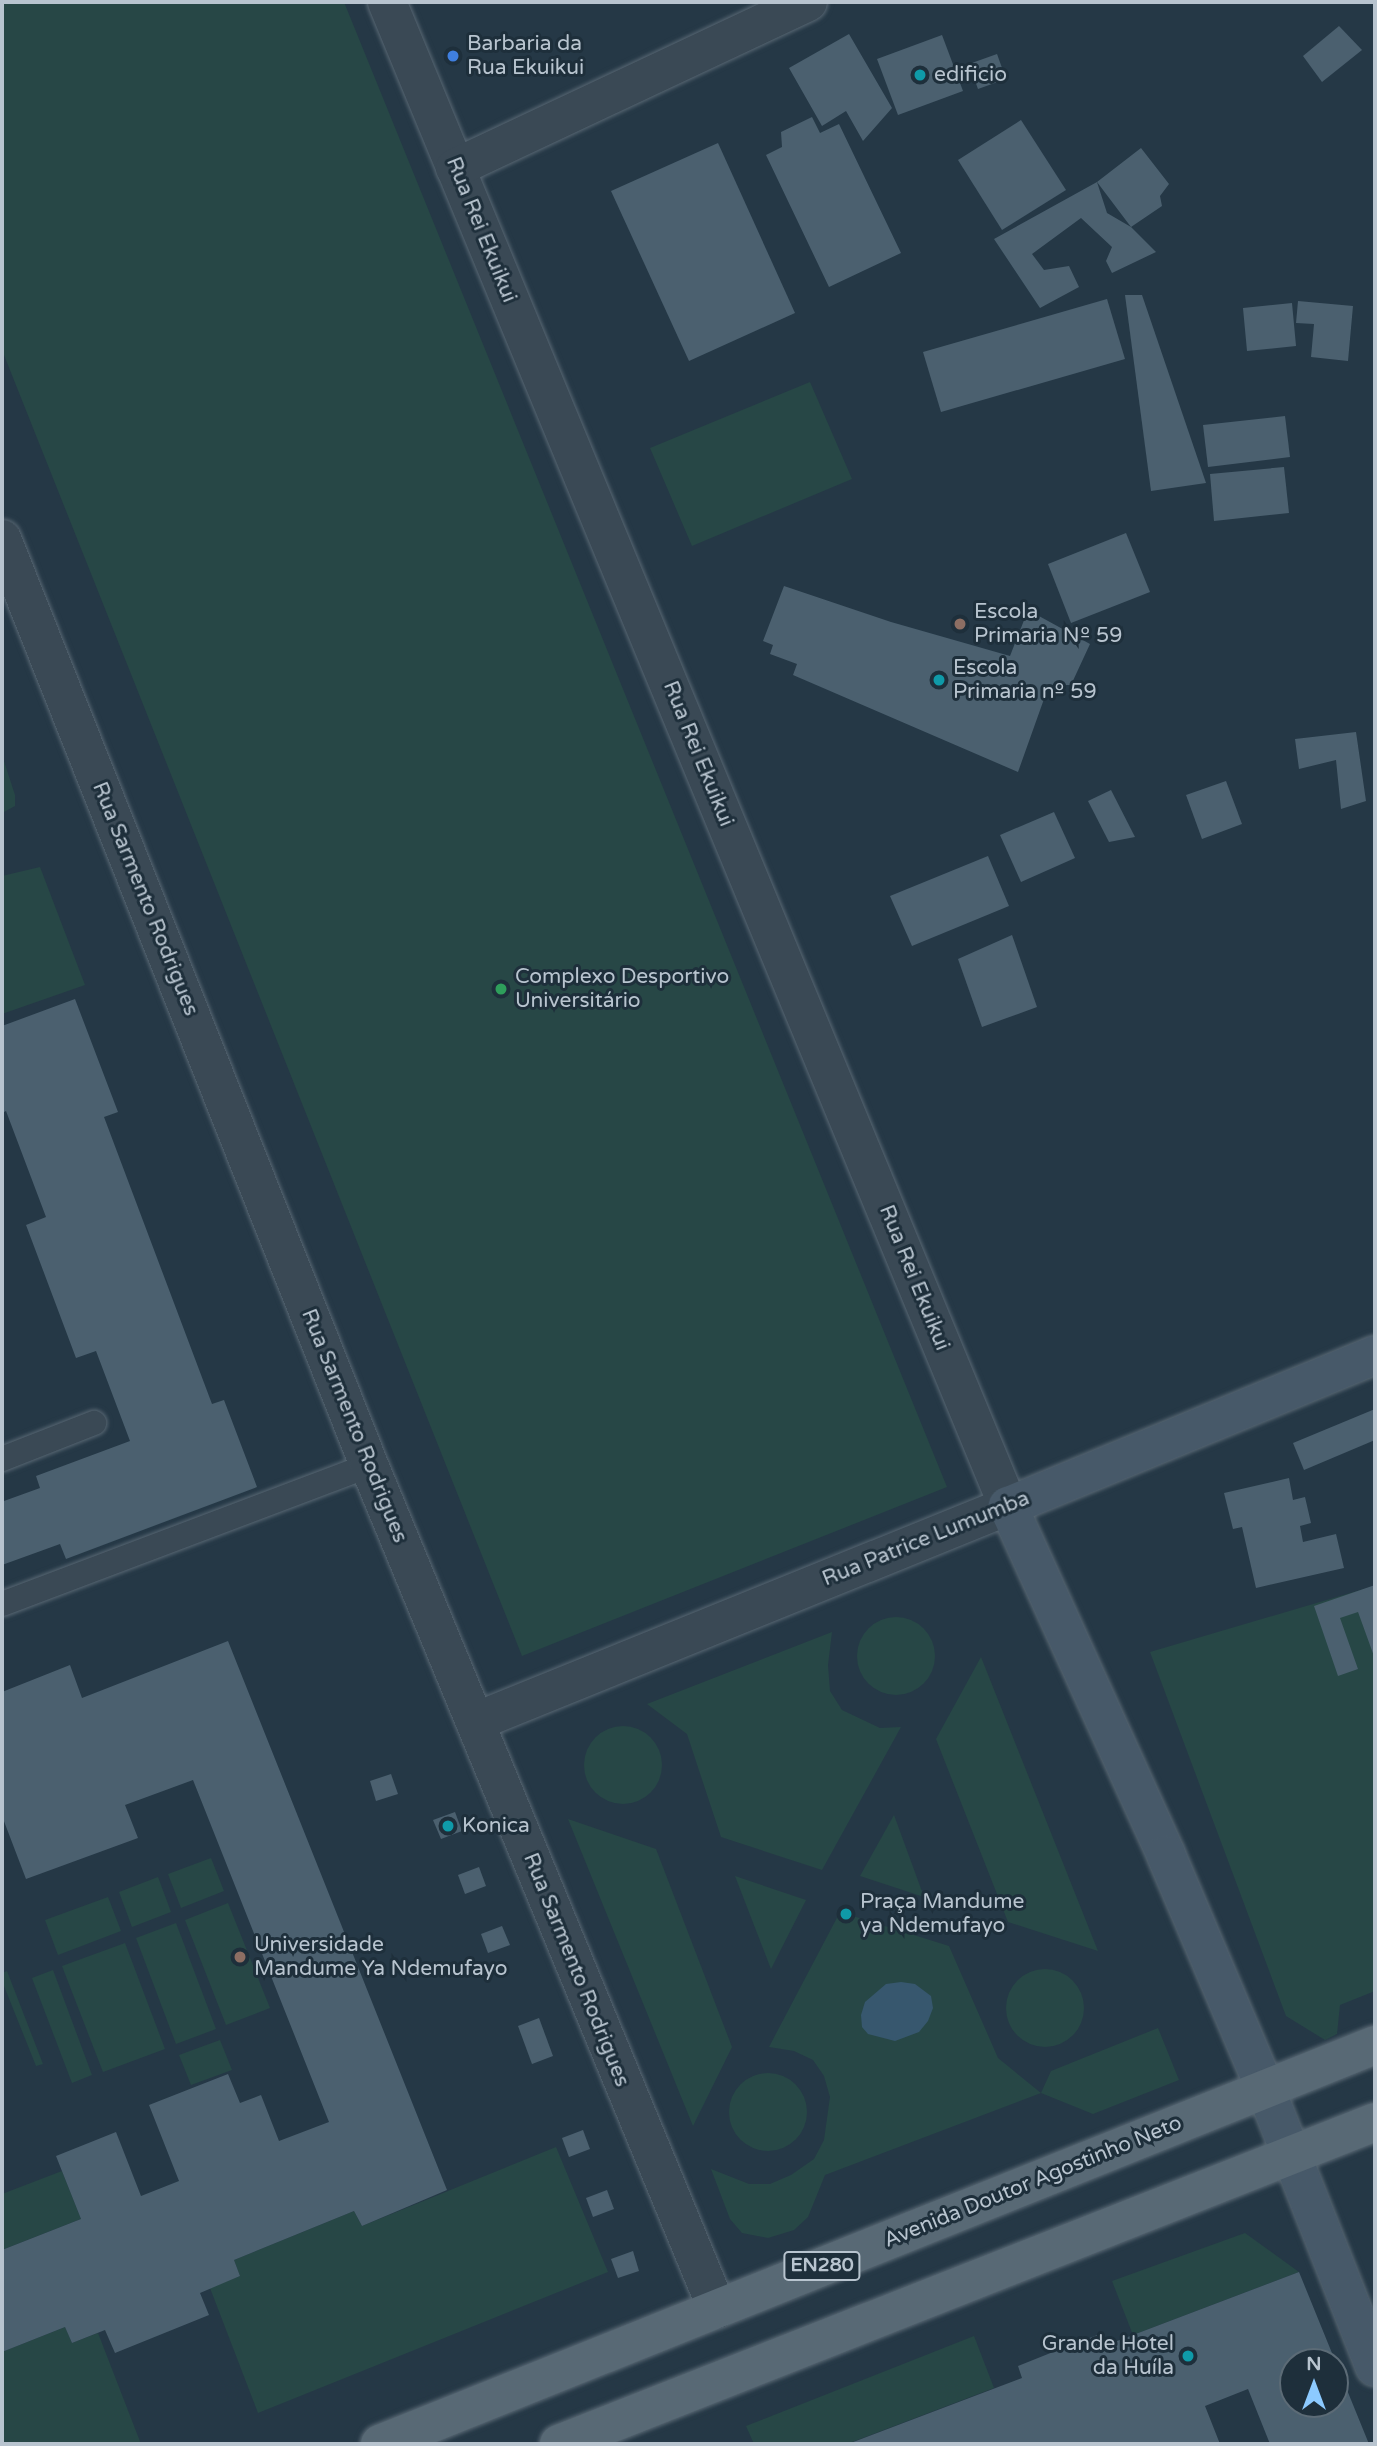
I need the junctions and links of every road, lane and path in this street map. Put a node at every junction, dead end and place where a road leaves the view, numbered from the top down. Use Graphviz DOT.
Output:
graph roads {
  1 [pos="387,2"];
  2 [pos="808,2"];
  3 [pos="455,168"];
  4 [pos="2,539"];
  5 [pos="1375,1355"];
  6 [pos="94,1423"];
  7 [pos="2,1459"];
  8 [pos="369,1465"];
  9 [pos="1008,1506"];
  10 [pos="2,1604"];
  11 [pos="475,1722"];
  12 [pos="1375,2045"];
  13 [pos="1265,2088"];
  14 [pos="1375,2122"];
  15 [pos="1292,2156"];
  16 [pos="717,2309"];
  17 [pos="1375,2367"];
  18 [pos="380,2444"];
  19 [pos="559,2444"];
  1 -- 3 [label="street, Rua Rei Ekuikui"];
  2 -- 3 [label="street"];
  3 -- 9 [label="street, Rua Rei Ekuikui"];
  4 -- 8 [label="street, Rua Sarmento Rodrigues"];
  5 -- 9 [label="street, Rua Patrice Lumumba"];
  6 -- 7 [label="lane"];
  8 -- 10 [label="lane"];
  8 -- 11 [label="street, Rua Sarmento Rodrigues"];
  9 -- 11 [label="street, Rua Patrice Lumumba"];
  9 -- 13 [label="street"];
  11 -- 16 [label="street, Rua Sarmento Rodrigues"];
  12 -- 13 [label="main road, Avenida Doutor Agostinho Neto / EN280"];
  13 -- 15 [label="street"];
  13 -- 16 [label="main road, Avenida Doutor Agostinho Neto / EN280"];
  14 -- 15 [label="main road"];
  15 -- 17 [label="street"];
  15 -- 19 [label="main road"];
  16 -- 18 [label="main road, Avenida Doutor Agostinho Neto / EN280"];
}
